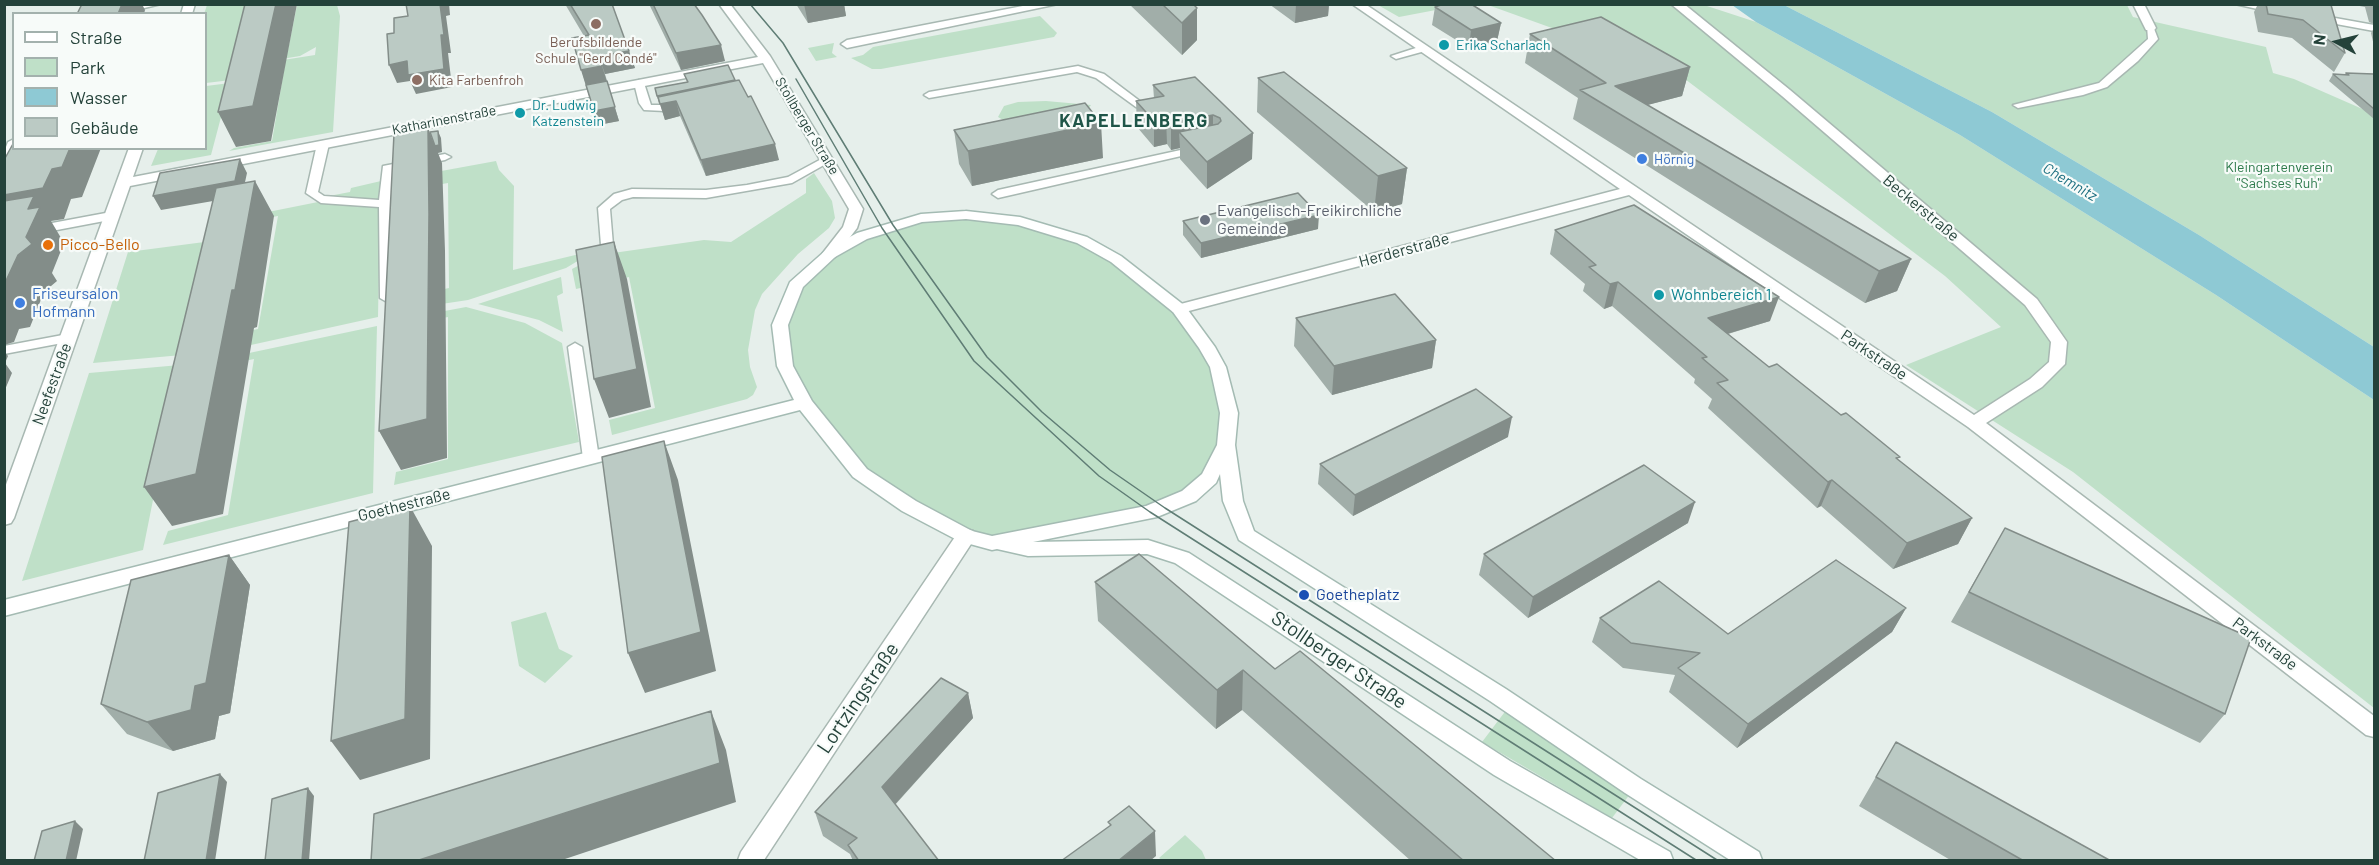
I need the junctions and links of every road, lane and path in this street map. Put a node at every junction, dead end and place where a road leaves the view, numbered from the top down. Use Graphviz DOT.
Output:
graph roads {
  1 [pos="156,4"];
  2 [pos="724,4"];
  3 [pos="1053,4"];
  4 [pos="1357,4"];
  5 [pos="1676,4"];
  6 [pos="2138,4"];
  7 [pos="2240,4"];
  8 [pos="111,12"];
  9 [pos="2150,28"];
  10 [pos="2374,28"];
  11 [pos="848,44"];
  12 [pos="1422,50"];
  13 [pos="1396,56"];
  14 [pos="766,59"];
  15 [pos="639,83"];
  16 [pos="929,95"];
  17 [pos="688,103"];
  18 [pos="1140,105"];
  19 [pos="2018,105"];
  20 [pos="323,144"];
  21 [pos="1213,146"];
  22 [pos="12,147"];
  23 [pos="135,150"];
  24 [pos="445,157"];
  25 [pos="827,159"];
  26 [pos="4,168"];
  27 [pos="122,183"];
  28 [pos="1630,191"];
  29 [pos="998,194"];
  30 [pos="385,204"];
  31 [pos="111,216"];
  32 [pos="4,236"];
  33 [pos="607,245"];
  34 [pos="830,254"];
  35 [pos="387,298"];
  36 [pos="1179,309"];
  37 [pos="68,338"];
  38 [pos="575,347"];
  39 [pos="4,350"];
  40 [pos="804,404"];
  41 [pos="1974,423"];
  42 [pos="1226,445"];
  43 [pos="591,458"];
  44 [pos="4,518"];
  45 [pos="966,536"];
  46 [pos="992,543"];
  47 [pos="4,608"];
  48 [pos="2374,728"];
  49 [pos="750,861"];
  50 [pos="1661,861"];
  51 [pos="1750,861"];
  1 -- 8 [label="lane"];
  2 -- 14 [label="street, Stollberger Straße"];
  3 -- 11 [label="street"];
  4 -- 12 [label="street, Parkstraße"];
  5 -- 41 [label="street, Beckerstraße"];
  6 -- 9 [label="street"];
  7 -- 10 [label="street"];
  9 -- 19 [label="lane"];
  12 -- 13 [label="lane"];
  12 -- 28 [label="street, Parkstraße"];
  14 -- 15 [label="street, Katharinenstraße"];
  14 -- 25 [label="street, Stollberger Straße"];
  15 -- 17 [label="lane"];
  15 -- 20 [label="street, Katharinenstraße"];
  16 -- 18 [label="lane"];
  20 -- 27 [label="street, Katharinenstraße"];
  20 -- 30 [label="lane"];
  21 -- 29 [label="lane"];
  22 -- 26 [label="lane"];
  23 -- 27 [label="street, Neefestraße"];
  24 -- 30 [label="lane"];
  25 -- 33 [label="lane"];
  25 -- 34 [label="street, Stollberger Straße"];
  27 -- 31 [label="street, Neefestraße"];
  28 -- 36 [label="street, Herderstraße"];
  28 -- 41 [label="street, Parkstraße"];
  30 -- 35 [label="lane"];
  31 -- 32 [label="lane"];
  31 -- 37 [label="street, Neefestraße"];
  34 -- 36 [label="street"];
  34 -- 40 [label="street"];
  36 -- 42 [label="street"];
  37 -- 39 [label="lane"];
  37 -- 44 [label="street, Neefestraße"];
  38 -- 43 [label="lane"];
  40 -- 43 [label="street, Goethestraße"];
  40 -- 45 [label="street"];
  41 -- 48 [label="street, Parkstraße"];
  42 -- 46 [label="street"];
  42 -- 51 [label="street"];
  43 -- 47 [label="street, Goethestraße"];
  45 -- 46 [label="street"];
  45 -- 49 [label="street, Lortzingstraße"];
  46 -- 50 [label="street, Stollberger Straße"];
}
